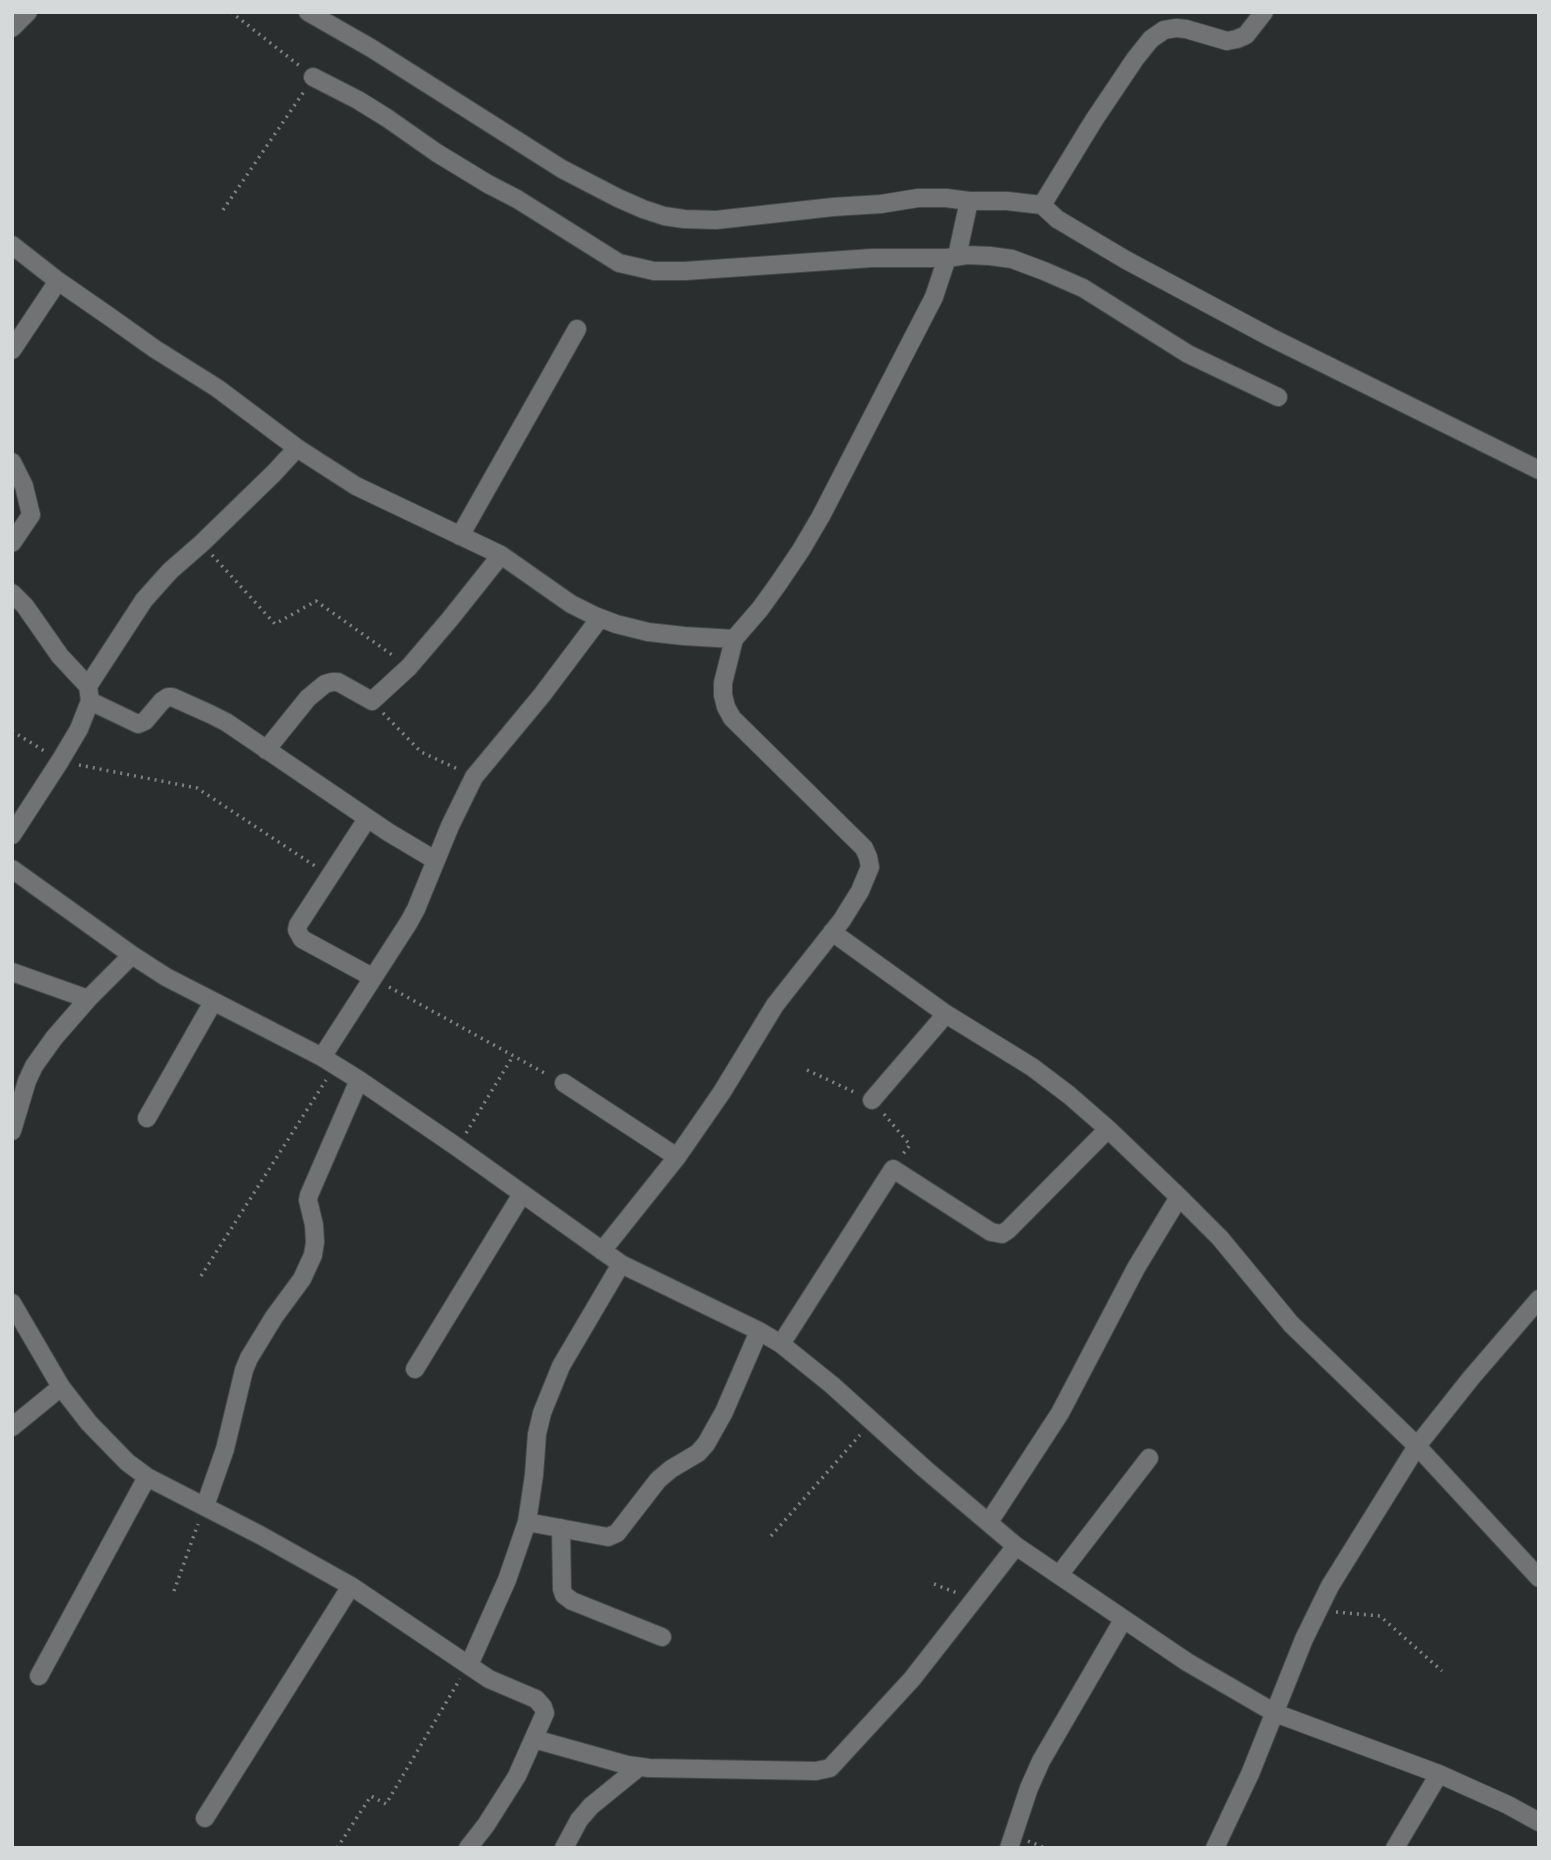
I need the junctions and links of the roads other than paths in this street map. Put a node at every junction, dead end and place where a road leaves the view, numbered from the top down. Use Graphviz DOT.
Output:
graph roads {
  1 [pos="28,12"];
  2 [pos="308,12"];
  3 [pos="1264,12"];
  4 [pos="12,28"];
  5 [pos="313,77"];
  6 [pos="969,201"];
  7 [pos="1042,205"];
  8 [pos="12,245"];
  9 [pos="952,257"];
  10 [pos="58,281"];
  11 [pos="578,329"];
  12 [pos="12,350"];
  13 [pos="1278,397"];
  14 [pos="297,448"];
  15 [pos="12,462"];
  16 [pos="1539,470"];
  17 [pos="460,536"];
  18 [pos="12,543"];
  19 [pos="501,555"];
  20 [pos="12,593"];
  21 [pos="600,618"];
  22 [pos="734,639"];
  23 [pos="89,694"];
  24 [pos="266,750"];
  25 [pos="367,819"];
  26 [pos="12,835"];
  27 [pos="435,860"];
  28 [pos="12,869"];
  29 [pos="832,932"];
  30 [pos="132,955"];
  31 [pos="12,972"];
  32 [pos="372,977"];
  33 [pos="89,999"];
  34 [pos="213,1002"];
  35 [pos="946,1014"];
  36 [pos="329,1061"];
  37 [pos="359,1080"];
  38 [pos="564,1083"];
  39 [pos="872,1100"];
  40 [pos="147,1118"];
  41 [pos="1108,1129"];
  42 [pos="12,1131"];
  43 [pos="677,1157"];
  44 [pos="522,1194"];
  45 [pos="1179,1197"];
  46 [pos="602,1251"];
  47 [pos="621,1264"];
  48 [pos="1539,1299"];
  49 [pos="12,1303"];
  50 [pos="759,1331"];
  51 [pos="781,1344"];
  52 [pos="415,1369"];
  53 [pos="61,1387"];
  54 [pos="12,1427"];
  55 [pos="1417,1446"];
  56 [pos="1149,1458"];
  57 [pos="147,1476"];
  58 [pos="205,1506"];
  59 [pos="527,1521"];
  60 [pos="989,1522"];
  61 [pos="561,1528"];
  62 [pos="1016,1546"];
  63 [pos="1059,1575"];
  64 [pos="1539,1578"];
  65 [pos="351,1586"];
  66 [pos="1123,1620"];
  67 [pos="662,1637"];
  68 [pos="469,1665"];
  69 [pos="39,1676"];
  70 [pos="1275,1713"];
  71 [pos="534,1739"];
  72 [pos="639,1767"];
  73 [pos="1439,1774"];
  74 [pos="205,1818"];
  75 [pos="1539,1822"];
  76 [pos="468,1848"];
  77 [pos="564,1848"];
  78 [pos="1009,1848"];
  79 [pos="1215,1848"];
  80 [pos="1395,1848"];
  1 -- 4 [label="street"];
  2 -- 6 [label="street"];
  3 -- 7 [label="street"];
  5 -- 9 [label="street"];
  6 -- 7 [label="street"];
  6 -- 9 [label="street"];
  7 -- 16 [label="street"];
  8 -- 10 [label="street"];
  9 -- 13 [label="street"];
  9 -- 22 [label="street"];
  10 -- 12 [label="street"];
  10 -- 14 [label="street"];
  11 -- 17 [label="street"];
  14 -- 17 [label="street"];
  14 -- 23 [label="street"];
  15 -- 18 [label="street"];
  17 -- 19 [label="street"];
  19 -- 21 [label="street"];
  19 -- 24 [label="street"];
  20 -- 23 [label="street"];
  21 -- 22 [label="street"];
  21 -- 27 [label="street"];
  22 -- 29 [label="street"];
  23 -- 24 [label="street"];
  23 -- 26 [label="street"];
  24 -- 25 [label="street"];
  25 -- 27 [label="street"];
  25 -- 32 [label="street"];
  27 -- 32 [label="street"];
  28 -- 30 [label="street"];
  29 -- 35 [label="street"];
  29 -- 43 [label="street"];
  30 -- 33 [label="street"];
  30 -- 34 [label="street"];
  31 -- 33 [label="street"];
  32 -- 36 [label="street"];
  33 -- 42 [label="street"];
  34 -- 36 [label="street"];
  34 -- 40 [label="street"];
  35 -- 39 [label="street"];
  35 -- 41 [label="street"];
  36 -- 37 [label="street"];
  37 -- 44 [label="street"];
  37 -- 58 [label="street"];
  38 -- 43 [label="street"];
  41 -- 45 [label="street"];
  41 -- 51 [label="street"];
  43 -- 46 [label="street"];
  44 -- 46 [label="street"];
  44 -- 52 [label="street"];
  45 -- 55 [label="street"];
  45 -- 60 [label="street"];
  46 -- 47 [label="street"];
  47 -- 50 [label="street"];
  47 -- 59 [label="street"];
  48 -- 55 [label="street"];
  49 -- 53 [label="street"];
  50 -- 51 [label="street"];
  50 -- 61 [label="street"];
  51 -- 60 [label="street"];
  53 -- 54 [label="street"];
  53 -- 57 [label="street"];
  55 -- 64 [label="street"];
  55 -- 70 [label="street"];
  56 -- 63 [label="street"];
  57 -- 58 [label="street"];
  57 -- 69 [label="street"];
  58 -- 65 [label="street"];
  59 -- 61 [label="street"];
  59 -- 68 [label="street"];
  60 -- 62 [label="street"];
  61 -- 67 [label="street"];
  62 -- 63 [label="street"];
  62 -- 72 [label="street"];
  63 -- 66 [label="street"];
  65 -- 68 [label="street"];
  65 -- 74 [label="street"];
  66 -- 70 [label="street"];
  66 -- 78 [label="street"];
  68 -- 71 [label="street"];
  70 -- 73 [label="street"];
  70 -- 79 [label="street"];
  71 -- 72 [label="street"];
  71 -- 76 [label="street"];
  72 -- 77 [label="street"];
  73 -- 75 [label="street"];
  73 -- 80 [label="street"];
}
